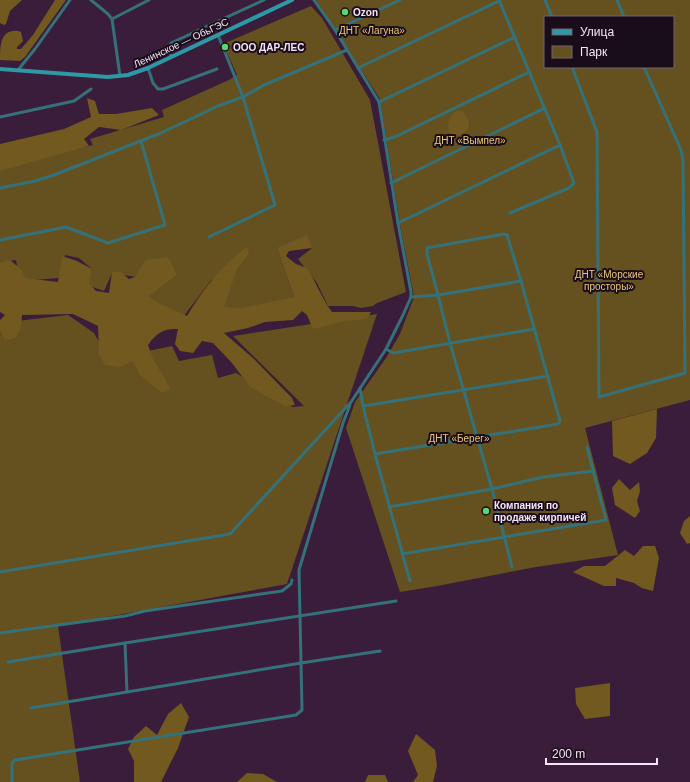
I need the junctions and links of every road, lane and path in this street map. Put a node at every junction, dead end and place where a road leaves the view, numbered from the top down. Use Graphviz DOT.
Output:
graph roads {
  1 [pos="70,0"];
  2 [pos="91,0"];
  3 [pos="149,0"];
  4 [pos="264,0"];
  5 [pos="291,0"];
  6 [pos="314,0"];
  7 [pos="400,0"];
  8 [pos="545,0"];
  9 [pos="617,0"];
  10 [pos="499,1"];
  11 [pos="552,16"];
  12 [pos="624,16"];
  13 [pos="112,19"];
  14 [pos="335,30"];
  15 [pos="218,35"];
  16 [pos="515,37"];
  17 [pos="347,50"];
  18 [pos="171,57"];
  19 [pos="148,68"];
  20 [pos="358,68"];
  21 [pos="572,68"];
  22 [pos="644,68"];
  23 [pos="0,69"];
  24 [pos="217,69"];
  25 [pos="18,70"];
  26 [pos="529,72"];
  27 [pos="120,76"];
  28 [pos="91,89"];
  29 [pos="243,97"];
  30 [pos="379,102"];
  31 [pos="545,108"];
  32 [pos="0,117"];
  33 [pos="384,140"];
  34 [pos="141,141"];
  35 [pos="560,145"];
  36 [pos="391,183"];
  37 [pos="0,188"];
  38 [pos="510,213"];
  39 [pos="398,223"];
  40 [pos="209,237"];
  41 [pos="0,240"];
  42 [pos="522,281"];
  43 [pos="438,295"];
  44 [pos="410,297"];
  45 [pos="534,329"];
  46 [pos="450,343"];
  47 [pos="386,349"];
  48 [pos="548,376"];
  49 [pos="360,388"];
  50 [pos="464,390"];
  51 [pos="351,402"];
  52 [pos="363,406"];
  53 [pos="476,438"];
  54 [pos="587,447"];
  55 [pos="375,454"];
  56 [pos="593,471"];
  57 [pos="492,489"];
  58 [pos="389,507"];
  59 [pos="503,537"];
  60 [pos="402,554"];
  61 [pos="512,567"];
  62 [pos="0,572"];
  63 [pos="292,580"];
  64 [pos="410,580"];
  65 [pos="396,601"];
  66 [pos="300,616"];
  67 [pos="0,633"];
  68 [pos="125,643"];
  69 [pos="380,651"];
  70 [pos="8,662"];
  71 [pos="301,663"];
  72 [pos="127,692"];
  73 [pos="31,708"];
  74 [pos="12,782"];
  1 -- 25 [label="street"];
  2 -- 13 [label="street"];
  3 -- 13 [label="street"];
  4 -- 18 [label="street"];
  5 -- 15 [label="main road, Ленинское — ОбьГЭС"];
  6 -- 14 [label="street"];
  7 -- 14 [label="street"];
  8 -- 11 [label="street"];
  9 -- 12 [label="street"];
  10 -- 16 [label="street"];
  10 -- 20 [label="street"];
  13 -- 27 [label="street"];
  14 -- 17 [label="street"];
  15 -- 18 [label="main road, Ленинское — ОбьГЭС"];
  15 -- 29 [label="street"];
  16 -- 26 [label="street"];
  16 -- 30 [label="street"];
  17 -- 20 [label="street"];
  17 -- 29 [label="street"];
  18 -- 19 [label="main road, Ленинское — ОбьГЭС"];
  19 -- 24 [label="street"];
  19 -- 27 [label="main road, Ленинское — ОбьГЭС"];
  20 -- 30 [label="street"];
  21 -- 22 [label="street"];
  23 -- 25 [label="main road, Ленинское — ОбьГЭС"];
  25 -- 27 [label="main road, Ленинское — ОбьГЭС"];
  26 -- 31 [label="street"];
  26 -- 33 [label="street"];
  28 -- 32 [label="street"];
  29 -- 34 [label="street"];
  29 -- 40 [label="street"];
  30 -- 33 [label="street"];
  31 -- 35 [label="street"];
  31 -- 36 [label="street"];
  33 -- 36 [label="street"];
  34 -- 37 [label="street"];
  34 -- 41 [label="street"];
  35 -- 38 [label="street"];
  35 -- 39 [label="street"];
  36 -- 39 [label="street"];
  39 -- 44 [label="street"];
  42 -- 43 [label="street"];
  42 -- 43 [label="street"];
  42 -- 45 [label="street"];
  43 -- 44 [label="street"];
  43 -- 46 [label="street"];
  44 -- 47 [label="street"];
  45 -- 46 [label="street"];
  45 -- 48 [label="street"];
  46 -- 47 [label="street"];
  46 -- 50 [label="street"];
  47 -- 49 [label="street"];
  48 -- 50 [label="street"];
  48 -- 53 [label="street"];
  49 -- 51 [label="street"];
  49 -- 52 [label="street"];
  50 -- 52 [label="street"];
  50 -- 53 [label="street"];
  51 -- 62 [label="street"];
  51 -- 66 [label="street"];
  52 -- 55 [label="street"];
  53 -- 55 [label="street"];
  53 -- 57 [label="street"];
  54 -- 56 [label="street"];
  55 -- 58 [label="street"];
  56 -- 57 [label="street"];
  56 -- 59 [label="street"];
  57 -- 58 [label="street"];
  57 -- 59 [label="street"];
  58 -- 60 [label="street"];
  59 -- 60 [label="street"];
  59 -- 61 [label="street"];
  60 -- 64 [label="street"];
  63 -- 67 [label="street"];
  65 -- 66 [label="street"];
  66 -- 68 [label="street"];
  66 -- 71 [label="street"];
  68 -- 70 [label="street"];
  68 -- 72 [label="street"];
  69 -- 71 [label="street"];
  71 -- 72 [label="street"];
  71 -- 74 [label="street"];
  72 -- 73 [label="street"];
}
